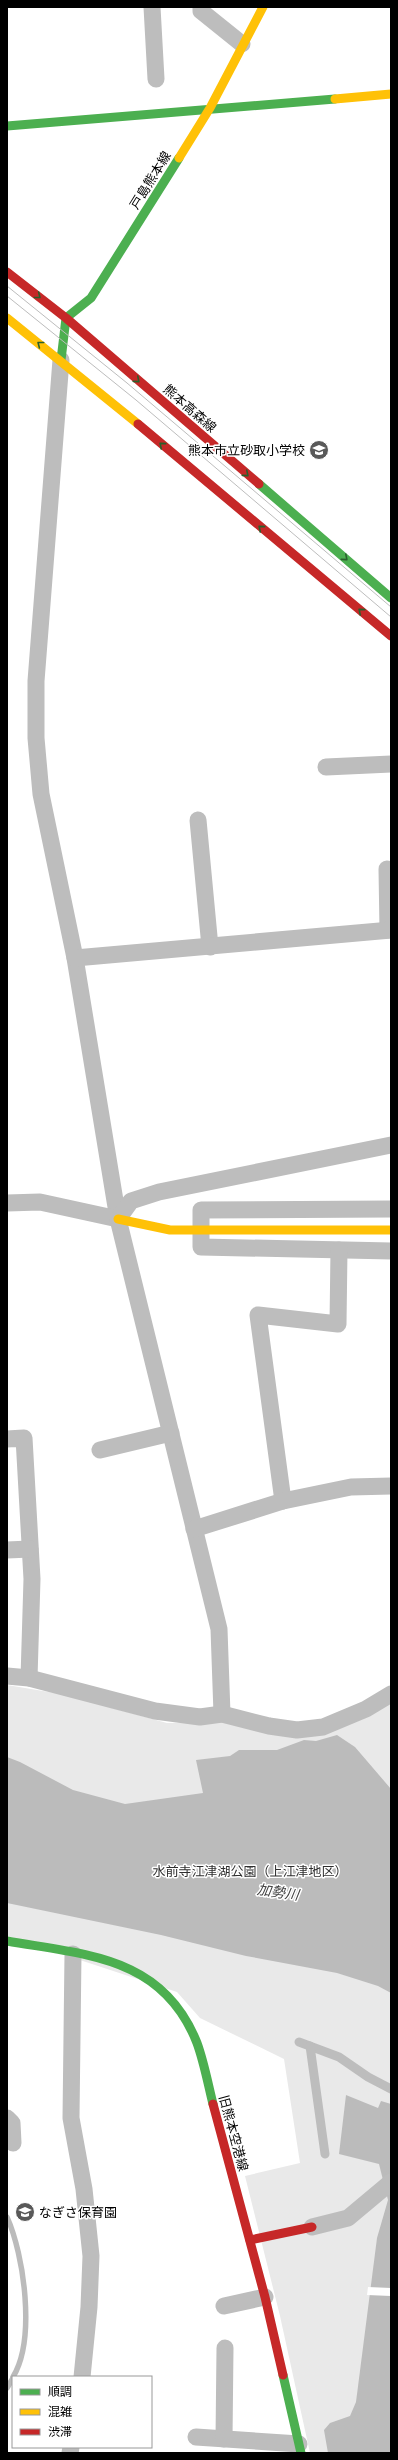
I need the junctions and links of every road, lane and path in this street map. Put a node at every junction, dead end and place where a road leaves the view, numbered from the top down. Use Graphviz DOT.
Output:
graph roads {
  1 [pos="152,7"];
  2 [pos="201,7"];
  3 [pos="262,7"];
  4 [pos="242,44"];
  5 [pos="156,79"];
  6 [pos="391,94"];
  7 [pos="210,108"];
  8 [pos="7,126"];
  9 [pos="7,272"];
  10 [pos="7,318"];
  11 [pos="66,318"];
  12 [pos="61,360"];
  13 [pos="391,598"];
  14 [pos="391,636"];
  15 [pos="391,764"];
  16 [pos="326,767"];
  17 [pos="198,820"];
  18 [pos="386,870"];
  19 [pos="389,930"];
  20 [pos="210,947"];
  21 [pos="75,958"];
  22 [pos="391,1145"];
  23 [pos="7,1203"];
  24 [pos="391,1208"];
  25 [pos="118,1219"];
  26 [pos="201,1230"];
  27 [pos="391,1230"];
  28 [pos="339,1250"];
  29 [pos="391,1250"];
  30 [pos="171,1433"];
  31 [pos="7,1439"];
  32 [pos="100,1450"];
  33 [pos="391,1486"];
  34 [pos="283,1501"];
  35 [pos="194,1529"];
  36 [pos="30,1549"];
  37 [pos="7,1550"];
  38 [pos="7,1676"];
  39 [pos="29,1678"];
  40 [pos="391,1694"];
  41 [pos="222,1714"];
  42 [pos="7,1941"];
  43 [pos="73,1954"];
  44 [pos="299,2042"];
  45 [pos="310,2046"];
  46 [pos="391,2089"];
  47 [pos="7,2118"];
  48 [pos="12,2143"];
  49 [pos="325,2154"];
  50 [pos="391,2182"];
  51 [pos="312,2227"];
  52 [pos="250,2240"];
  53 [pos="265,2297"];
  54 [pos="224,2306"];
  55 [pos="225,2348"];
  56 [pos="82,2376"];
  57 [pos="196,2437"];
  58 [pos="224,2438"];
  59 [pos="300,2448"];
  1 -- 5 [label="street"];
  2 -- 4 [label="street"];
  3 -- 4 [label="main road, 戸島熊本線"];
  4 -- 7 [label="main road, 戸島熊本線"];
  6 -- 7 [label="main road"];
  7 -- 8 [label="main road"];
  7 -- 11 [label="main road, 戸島熊本線"];
  9 -- 11 [label="main road, 熊本高森線, one-way"];
  12 -- 10 [label="main road, one-way"];
  11 -- 12 [label="main road"];
  11 -- 13 [label="main road, 熊本高森線, one-way"];
  14 -- 12 [label="main road, one-way"];
  12 -- 21 [label="street"];
  15 -- 16 [label="street"];
  17 -- 20 [label="street"];
  18 -- 19 [label="street"];
  19 -- 20 [label="street"];
  20 -- 21 [label="street"];
  21 -- 25 [label="street"];
  22 -- 25 [label="street"];
  23 -- 25 [label="street"];
  24 -- 26 [label="street"];
  25 -- 26 [label="main road"];
  25 -- 30 [label="street"];
  26 -- 27 [label="main road"];
  26 -- 28 [label="street"];
  28 -- 29 [label="street"];
  28 -- 34 [label="street"];
  30 -- 32 [label="street"];
  30 -- 35 [label="street"];
  31 -- 36 [label="street"];
  33 -- 34 [label="street"];
  34 -- 35 [label="street"];
  35 -- 41 [label="street"];
  36 -- 37 [label="street"];
  36 -- 39 [label="street"];
  38 -- 39 [label="street"];
  39 -- 41 [label="street"];
  40 -- 41 [label="street"];
  42 -- 43 [label="main road, 旧熊本空港線"];
  43 -- 52 [label="main road, 旧熊本空港線"];
  43 -- 56 [label="street"];
  44 -- 45 [label="lane"];
  45 -- 46 [label="lane"];
  45 -- 49 [label="lane"];
  47 -- 48 [label="street"];
  50 -- 51 [label="street"];
  51 -- 52 [label="main road"];
  52 -- 53 [label="main road, 旧熊本空港線"];
  53 -- 54 [label="street"];
  53 -- 59 [label="main road, 旧熊本空港線"];
  55 -- 58 [label="street"];
  57 -- 58 [label="street"];
  58 -- 59 [label="street"];
}
